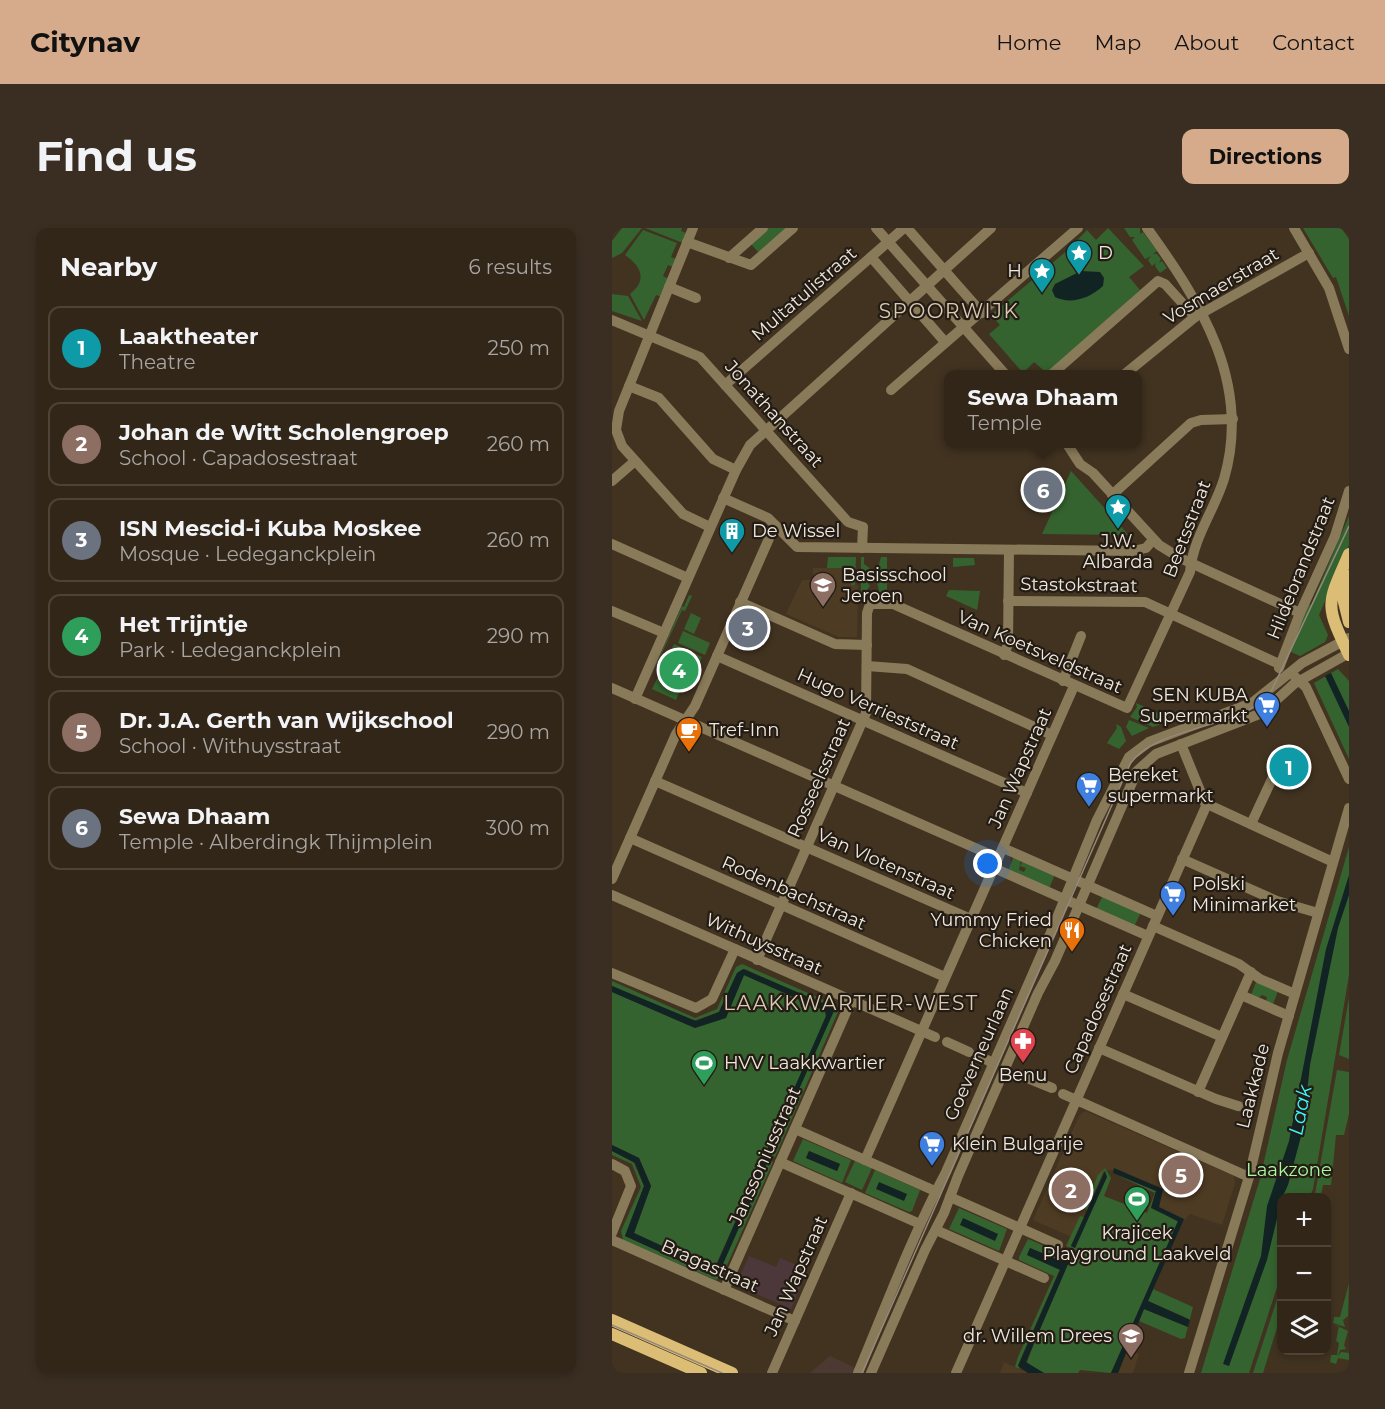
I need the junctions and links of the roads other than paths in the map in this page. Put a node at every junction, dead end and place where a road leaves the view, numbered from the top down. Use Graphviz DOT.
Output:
graph roads {
  1 [pos="693,228"];
  2 [pos="764,228"];
  3 [pos="793,228"];
  4 [pos="876,228"];
  5 [pos="905,228"];
  6 [pos="992,228"];
  7 [pos="1078,228"];
  8 [pos="1147,228"];
  9 [pos="1294,228"];
  10 [pos="687,242"];
  11 [pos="888,242"];
  12 [pos="1309,252"];
  13 [pos="871,257"];
  14 [pos="729,258"];
  15 [pos="944,270"];
  16 [pos="927,285"];
  17 [pos="669,287"];
  18 [pos="696,298"];
  19 [pos="909,301"];
  20 [pos="982,313"];
  21 [pos="1199,315"];
  22 [pos="612,320"];
  23 [pos="963,327"];
  24 [pos="650,336"];
  25 [pos="945,342"];
  26 [pos="1349,349"];
  27 [pos="1001,370"];
  28 [pos="1058,370"];
  29 [pos="1131,370"];
  30 [pos="725,385"];
  31 [pos="629,386"];
  32 [pos="891,390"];
  33 [pos="1233,419"];
  34 [pos="765,429"];
  35 [pos="635,461"];
  36 [pos="736,470"];
  37 [pos="1093,473"];
  38 [pos="612,481"];
  39 [pos="1349,491"];
  40 [pos="1112,495"];
  41 [pos="723,498"];
  42 [pos="775,525"];
  43 [pos="710,527"];
  44 [pos="1153,540"];
  45 [pos="612,544"];
  46 [pos="862,548"];
  47 [pos="1009,550"];
  48 [pos="1349,554"];
  49 [pos="1191,563"];
  50 [pos="1349,576"];
  51 [pos="688,578"];
  52 [pos="1008,601"];
  53 [pos="740,602"];
  54 [pos="873,603"];
  55 [pos="612,611"];
  56 [pos="1300,613"];
  57 [pos="1170,614"];
  58 [pos="1349,622"];
  59 [pos="664,633"];
  60 [pos="1081,636"];
  61 [pos="1346,639"];
  62 [pos="867,645"];
  63 [pos="1349,654"];
  64 [pos="1004,655"];
  65 [pos="717,656"];
  66 [pos="1281,660"];
  67 [pos="867,666"];
  68 [pos="1288,674"];
  69 [pos="1063,681"];
  70 [pos="1299,681"];
  71 [pos="1074,686"];
  72 [pos="612,688"];
  73 [pos="635,699"];
  74 [pos="1126,709"];
  75 [pos="685,720"];
  76 [pos="863,720"];
  77 [pos="1052,735"];
  78 [pos="1181,744"];
  79 [pos="1272,779"];
  80 [pos="1349,779"];
  81 [pos="655,781"];
  82 [pos="834,786"];
  83 [pos="1027,793"];
  84 [pos="1207,804"];
  85 [pos="1349,808"];
  86 [pos="1251,824"];
  87 [pos="630,838"];
  88 [pos="807,847"];
  89 [pos="998,858"];
  90 [pos="1182,859"];
  91 [pos="1333,862"];
  92 [pos="1071,878"];
  93 [pos="612,879"];
  94 [pos="1088,886"];
  95 [pos="612,895"];
  96 [pos="1063,898"];
  97 [pos="781,905"];
  98 [pos="1079,906"];
  99 [pos="1318,913"];
  100 [pos="971,920"];
  101 [pos="1153,926"];
  102 [pos="735,949"];
  103 [pos="757,960"];
  104 [pos="1251,972"];
  105 [pos="612,973"];
  106 [pos="945,977"];
  107 [pos="1123,994"];
  108 [pos="1295,994"];
  109 [pos="1241,995"];
  110 [pos="851,1001"];
  111 [pos="1289,1016"];
  112 [pos="922,1031"];
  113 [pos="935,1037"];
  114 [pos="1222,1037"];
  115 [pos="947,1042"];
  116 [pos="1099,1048"];
  117 [pos="969,1052"];
  118 [pos="981,1057"];
  119 [pos="993,1063"];
  120 [pos="1005,1068"];
  121 [pos="1017,1073"];
  122 [pos="1030,1079"];
  123 [pos="1052,1089"];
  124 [pos="1198,1092"];
  125 [pos="1063,1094"];
  126 [pos="1077,1100"];
  127 [pos="1238,1106"];
  128 [pos="795,1129"];
  129 [pos="865,1160"];
  130 [pos="780,1162"];
  131 [pos="612,1164"];
  132 [pos="1249,1177"];
  133 [pos="935,1191"];
  134 [pos="850,1193"];
  135 [pos="950,1197"];
  136 [pos="920,1224"];
  137 [pos="1020,1228"];
  138 [pos="936,1230"];
  139 [pos="612,1233"];
  140 [pos="612,1240"];
  141 [pos="1058,1245"];
  142 [pos="1006,1261"];
  143 [pos="1044,1278"];
  144 [pos="724,1290"];
  145 [pos="612,1320"];
  146 [pos="795,1321"];
  147 [pos="612,1334"];
  148 [pos="701,1373"];
  149 [pos="732,1373"];
  150 [pos="772,1373"];
  151 [pos="858,1373"];
  152 [pos="871,1373"];
  153 [pos="956,1373"];
  154 [pos="1189,1373"];
  1 -- 10 [label="street"];
  2 -- 14 [label="street"];
  3 -- 14 [label="street"];
  4 -- 11 [label="street"];
  5 -- 11 [label="street, Multatulistraat"];
  5 -- 15 [label="street"];
  6 -- 15 [label="street"];
  7 -- 20 [label="street"];
  8 -- 21 [label="street, Beetsstraat"];
  9 -- 12 [label="street"];
  10 -- 14 [label="street"];
  10 -- 17 [label="street"];
  11 -- 13 [label="street, Multatulistraat"];
  11 -- 16 [label="street"];
  12 -- 21 [label="street, Vosmaerstraat"];
  12 -- 26 [label="street"];
  13 -- 19 [label="street"];
  13 -- 30 [label="street, Multatulistraat"];
  15 -- 16 [label="street"];
  15 -- 20 [label="street"];
  16 -- 19 [label="street"];
  16 -- 23 [label="street"];
  17 -- 18 [label="street"];
  17 -- 24 [label="street"];
  19 -- 25 [label="street"];
  19 -- 34 [label="street"];
  20 -- 23 [label="street"];
  21 -- 28 [label="street"];
  21 -- 29 [label="street, Vosmaerstraat"];
  21 -- 33 [label="street, Beetsstraat"];
  22 -- 24 [label="street, Jonathanstraat"];
  23 -- 25 [label="street"];
  23 -- 27 [label="street"];
  24 -- 30 [label="street, Jonathanstraat"];
  24 -- 31 [label="street"];
  25 -- 32 [label="street"];
  30 -- 34 [label="street, Jonathanstraat"];
  31 -- 35 [label="street"];
  31 -- 36 [label="street"];
  33 -- 40 [label="street"];
  33 -- 49 [label="street, Beetsstraat"];
  34 -- 36 [label="street"];
  34 -- 46 [label="street, Jonathanstraat"];
  35 -- 38 [label="street"];
  35 -- 43 [label="street"];
  36 -- 41 [label="street"];
  37 -- 40 [label="street"];
  39 -- 56 [label="street, Hildebrandstraat"];
  40 -- 44 [label="street"];
  41 -- 42 [label="street"];
  41 -- 43 [label="street"];
  42 -- 46 [label="street"];
  42 -- 53 [label="street"];
  43 -- 51 [label="street"];
  44 -- 47 [label="street"];
  44 -- 49 [label="street"];
  45 -- 51 [label="street"];
  46 -- 47 [label="street"];
  47 -- 52 [label="street"];
  48 -- 61 [label="main road"];
  49 -- 56 [label="street"];
  49 -- 57 [label="street, Beetsstraat"];
  50 -- 58 [label="main road"];
  51 -- 59 [label="street"];
  52 -- 57 [label="street, Stastokstraat"];
  52 -- 64 [label="street"];
  53 -- 62 [label="street"];
  53 -- 65 [label="street"];
  54 -- 62 [label="street, Rosseelsstraat"];
  54 -- 64 [label="street, Van Koetsveldstraat"];
  55 -- 59 [label="street"];
  56 -- 66 [label="street, Hildebrandstraat"];
  57 -- 66 [label="street, Stastokstraat"];
  57 -- 74 [label="street, Beetsstraat"];
  59 -- 73 [label="street"];
  60 -- 69 [label="street"];
  61 -- 63 [label="main road"];
  61 -- 68 [label="street"];
  62 -- 67 [label="street, Rosseelsstraat"];
  63 -- 70 [label="street"];
  64 -- 69 [label="street, Van Koetsveldstraat"];
  65 -- 75 [label="street"];
  65 -- 76 [label="street, Hugo Verrieststraat"];
  66 -- 68 [label="street, Hildebrandstraat"];
  67 -- 76 [label="street, Rosseelsstraat"];
  67 -- 77 [label="street"];
  68 -- 70 [label="street, Hildebrandstraat"];
  68 -- 92 [label="street, Goeverneurlaan"];
  69 -- 71 [label="street, Van Koetsveldstraat"];
  70 -- 78 [label="street"];
  70 -- 80 [label="street, Hildebrandstraat"];
  71 -- 74 [label="street, Van Koetsveldstraat"];
  71 -- 77 [label="street, Jan Wapstraat"];
  72 -- 73 [label="street"];
  73 -- 75 [label="street"];
  75 -- 81 [label="street"];
  75 -- 82 [label="street"];
  76 -- 82 [label="street, Rosseelsstraat"];
  76 -- 83 [label="street, Hugo Verrieststraat"];
  77 -- 83 [label="street, Jan Wapstraat"];
  78 -- 84 [label="street"];
  78 -- 94 [label="street, Goeverneurlaan"];
  79 -- 86 [label="street"];
  81 -- 87 [label="street"];
  81 -- 88 [label="street, Van Vlotenstraat"];
  82 -- 88 [label="street, Rosseelsstraat"];
  82 -- 89 [label="street"];
  83 -- 89 [label="street, Jan Wapstraat"];
  84 -- 86 [label="street"];
  84 -- 90 [label="street, Capadosestraat"];
  85 -- 91 [label="street, Laakkade"];
  86 -- 91 [label="street"];
  87 -- 93 [label="street"];
  87 -- 97 [label="street, Rodenbachstraat"];
  88 -- 97 [label="street, Rosseelsstraat"];
  88 -- 100 [label="street, Van Vlotenstraat"];
  89 -- 92 [label="street"];
  89 -- 96 [label="street"];
  89 -- 100 [label="street, Jan Wapstraat"];
  90 -- 99 [label="street"];
  90 -- 101 [label="street, Capadosestraat"];
  91 -- 99 [label="street, Laakkade"];
  92 -- 94 [label="street"];
  92 -- 96 [label="street, Goeverneurlaan"];
  94 -- 98 [label="street, Goeverneurlaan"];
  94 -- 101 [label="street"];
  95 -- 102 [label="street, Withuysstraat"];
  96 -- 98 [label="street"];
  96 -- 119 [label="street, Goeverneurlaan"];
  97 -- 103 [label="street, Rosseelsstraat"];
  97 -- 106 [label="street, Rodenbachstraat"];
  98 -- 101 [label="street"];
  98 -- 120 [label="street, Goeverneurlaan"];
  99 -- 108 [label="street, Laakkade"];
  100 -- 106 [label="street, Jan Wapstraat"];
  101 -- 104 [label="street"];
  101 -- 107 [label="street, Capadosestraat"];
  102 -- 103 [label="street, Withuysstraat"];
  102 -- 105 [label="street"];
  103 -- 110 [label="street, Withuysstraat"];
  104 -- 108 [label="street"];
  104 -- 109 [label="street"];
  106 -- 112 [label="street, Jan Wapstraat"];
  107 -- 114 [label="street"];
  107 -- 116 [label="street, Capadosestraat"];
  108 -- 111 [label="street, Laakkade"];
  109 -- 111 [label="street"];
  109 -- 114 [label="street"];
  110 -- 112 [label="street, Withuysstraat"];
  110 -- 128 [label="street, Janssoniusstraat"];
  111 -- 132 [label="street, Laakkade"];
  112 -- 113 [label="street, Withuysstraat"];
  112 -- 129 [label="street, Jan Wapstraat"];
  114 -- 124 [label="street"];
  115 -- 117 [label="street"];
  116 -- 124 [label="street"];
  116 -- 126 [label="street, Capadosestraat"];
  118 -- 119 [label="street"];
  119 -- 133 [label="street, Goeverneurlaan"];
  120 -- 121 [label="street"];
  120 -- 135 [label="street, Goeverneurlaan"];
  122 -- 123 [label="street"];
  124 -- 127 [label="street"];
  125 -- 126 [label="street"];
  126 -- 132 [label="street"];
  126 -- 137 [label="street, Capadosestraat"];
  128 -- 129 [label="street"];
  128 -- 130 [label="street, Janssoniusstraat"];
  129 -- 133 [label="street"];
  130 -- 134 [label="street"];
  130 -- 144 [label="street, Janssoniusstraat"];
  131 -- 139 [label="street"];
  132 -- 154 [label="street, Laakkade"];
  133 -- 136 [label="street, Goeverneurlaan"];
  134 -- 136 [label="street"];
  134 -- 146 [label="street, Jan Wapstraat"];
  135 -- 137 [label="street"];
  135 -- 138 [label="street, Goeverneurlaan"];
  136 -- 151 [label="street, Goeverneurlaan"];
  137 -- 141 [label="street"];
  137 -- 142 [label="street, Capadosestraat"];
  138 -- 142 [label="street"];
  138 -- 152 [label="street, Goeverneurlaan"];
  140 -- 144 [label="street, Bragastraat"];
  142 -- 143 [label="street"];
  142 -- 153 [label="street, Capadosestraat"];
  144 -- 146 [label="street, Bragastraat"];
  145 -- 149 [label="main road"];
  146 -- 150 [label="street, Jan Wapstraat"];
  147 -- 148 [label="main road"];
}
